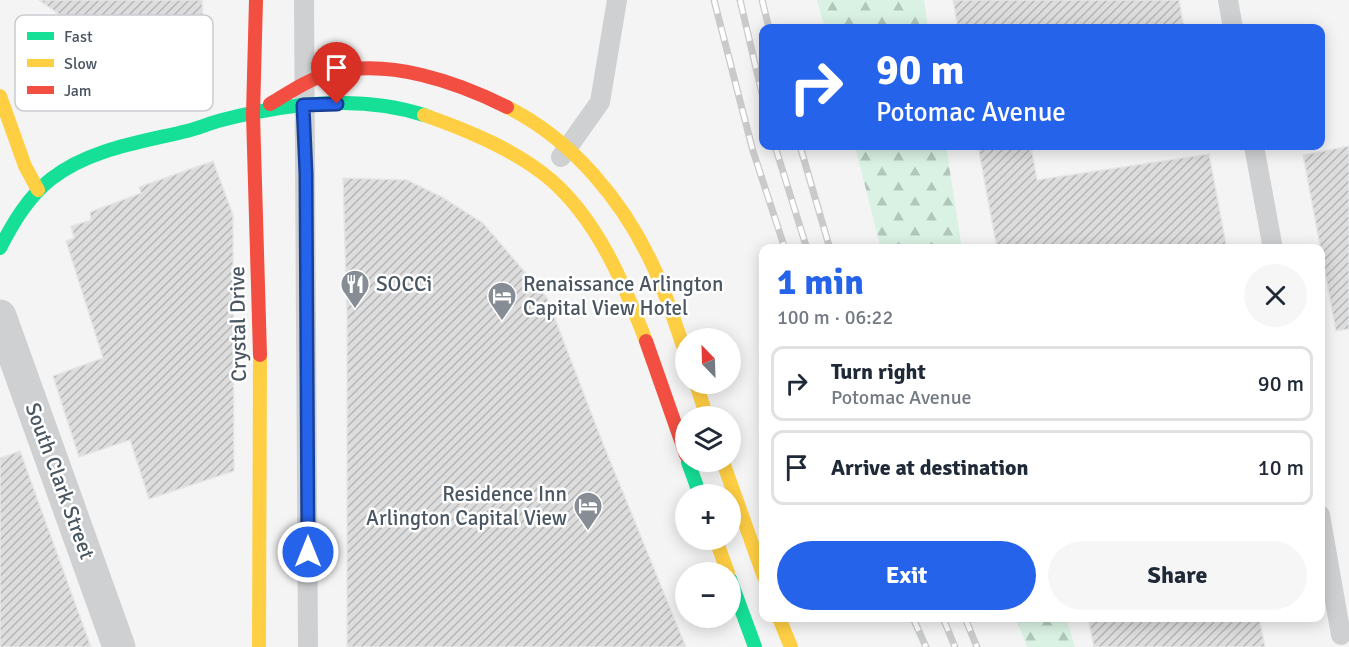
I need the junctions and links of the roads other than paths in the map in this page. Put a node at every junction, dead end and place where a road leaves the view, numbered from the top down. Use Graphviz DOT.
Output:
graph roads {
  1 [pos="256,0"];
  2 [pos="304,0"];
  3 [pos="617,0"];
  4 [pos="1228,0"];
  5 [pos="1232,24"];
  6 [pos="304,84"];
  7 [pos="0,96"];
  8 [pos="303,105"];
  9 [pos="253,114"];
  10 [pos="567,150"];
  11 [pos="1255,150"];
  12 [pos="543,176"];
  13 [pos="38,190"];
  14 [pos="1272,244"];
  15 [pos="0,249"];
  16 [pos="0,316"];
  17 [pos="676,328"];
  18 [pos="675,425"];
  19 [pos="727,472"];
  20 [pos="1325,544"];
  21 [pos="759,563"];
  22 [pos="741,609"];
  23 [pos="781,622"];
  24 [pos="1341,635"];
  25 [pos="119,647"];
  26 [pos="259,647"];
  27 [pos="308,647"];
  28 [pos="755,647"];
  29 [pos="791,647"];
  1 -- 9 [label="street, Crystal Drive"];
  2 -- 6 [label="lane"];
  3 -- 10 [label="lane"];
  4 -- 5 [label="lane"];
  6 -- 8 [label="lane"];
  6 -- 9 [label="street"];
  6 -- 10 [label="street"];
  7 -- 13 [label="street"];
  8 -- 9 [label="street"];
  8 -- 12 [label="street"];
  8 -- 27 [label="lane"];
  9 -- 13 [label="street"];
  9 -- 26 [label="street, Crystal Drive"];
  10 -- 12 [label="lane"];
  10 -- 17 [label="street"];
  11 -- 14 [label="lane"];
  12 -- 18 [label="street"];
  13 -- 15 [label="street"];
  16 -- 25 [label="street, South Clark Street"];
  19 -- 21 [label="street"];
  20 -- 24 [label="lane"];
  22 -- 28 [label="street"];
  23 -- 29 [label="street"];
}
